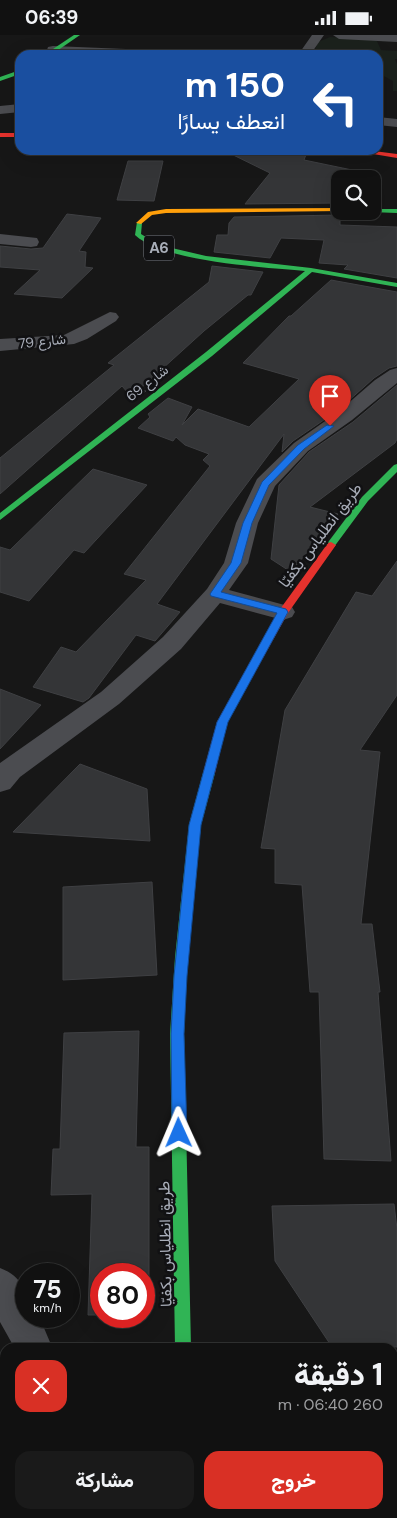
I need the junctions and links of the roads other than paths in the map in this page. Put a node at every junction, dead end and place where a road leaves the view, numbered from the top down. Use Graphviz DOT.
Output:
graph roads {
  1 [pos="77,35"];
  2 [pos="318,35"];
  3 [pos="339,35"];
  4 [pos="397,38"];
  5 [pos="54,50"];
  6 [pos="308,50"];
  7 [pos="15,74"];
  8 [pos="0,79"];
  9 [pos="15,108"];
  10 [pos="0,110"];
  11 [pos="383,122"];
  12 [pos="397,123"];
  13 [pos="0,135"];
  14 [pos="15,135"];
  15 [pos="383,154"];
  16 [pos="397,156"];
  17 [pos="331,210"];
  18 [pos="381,211"];
  19 [pos="397,211"];
  20 [pos="0,239"];
  21 [pos="31,242"];
  22 [pos="311,270"];
  23 [pos="397,285"];
  24 [pos="110,317"];
  25 [pos="0,345"];
  26 [pos="397,374"];
  27 [pos="397,467"];
  28 [pos="0,517"];
  29 [pos="215,594"];
  30 [pos="283,612"];
  31 [pos="0,782"];
  32 [pos="0,1286"];
  33 [pos="188,1342"];
  34 [pos="31,1343"];
  1 -- 5 [label="main road"];
  2 -- 6 [label="street"];
  3 -- 4 [label="street"];
  7 -- 8 [label="main road"];
  9 -- 10 [label="street"];
  11 -- 12 [label="street"];
  13 -- 14 [label="main road"];
  15 -- 16 [label="main road"];
  17 -- 22 [label="main road, A6"];
  18 -- 19 [label="main road"];
  20 -- 21 [label="street"];
  22 -- 23 [label="main road, A6"];
  22 -- 28 [label="main road, شارع 69"];
  24 -- 25 [label="street, شارع 79"];
  26 -- 29 [label="street"];
  27 -- 30 [label="main road, طريق انطلياس بكفيّا"];
  29 -- 30 [label="street"];
  29 -- 31 [label="street"];
  30 -- 33 [label="main road, طريق انطلياس بكفيّا"];
  32 -- 34 [label="street"];
}
